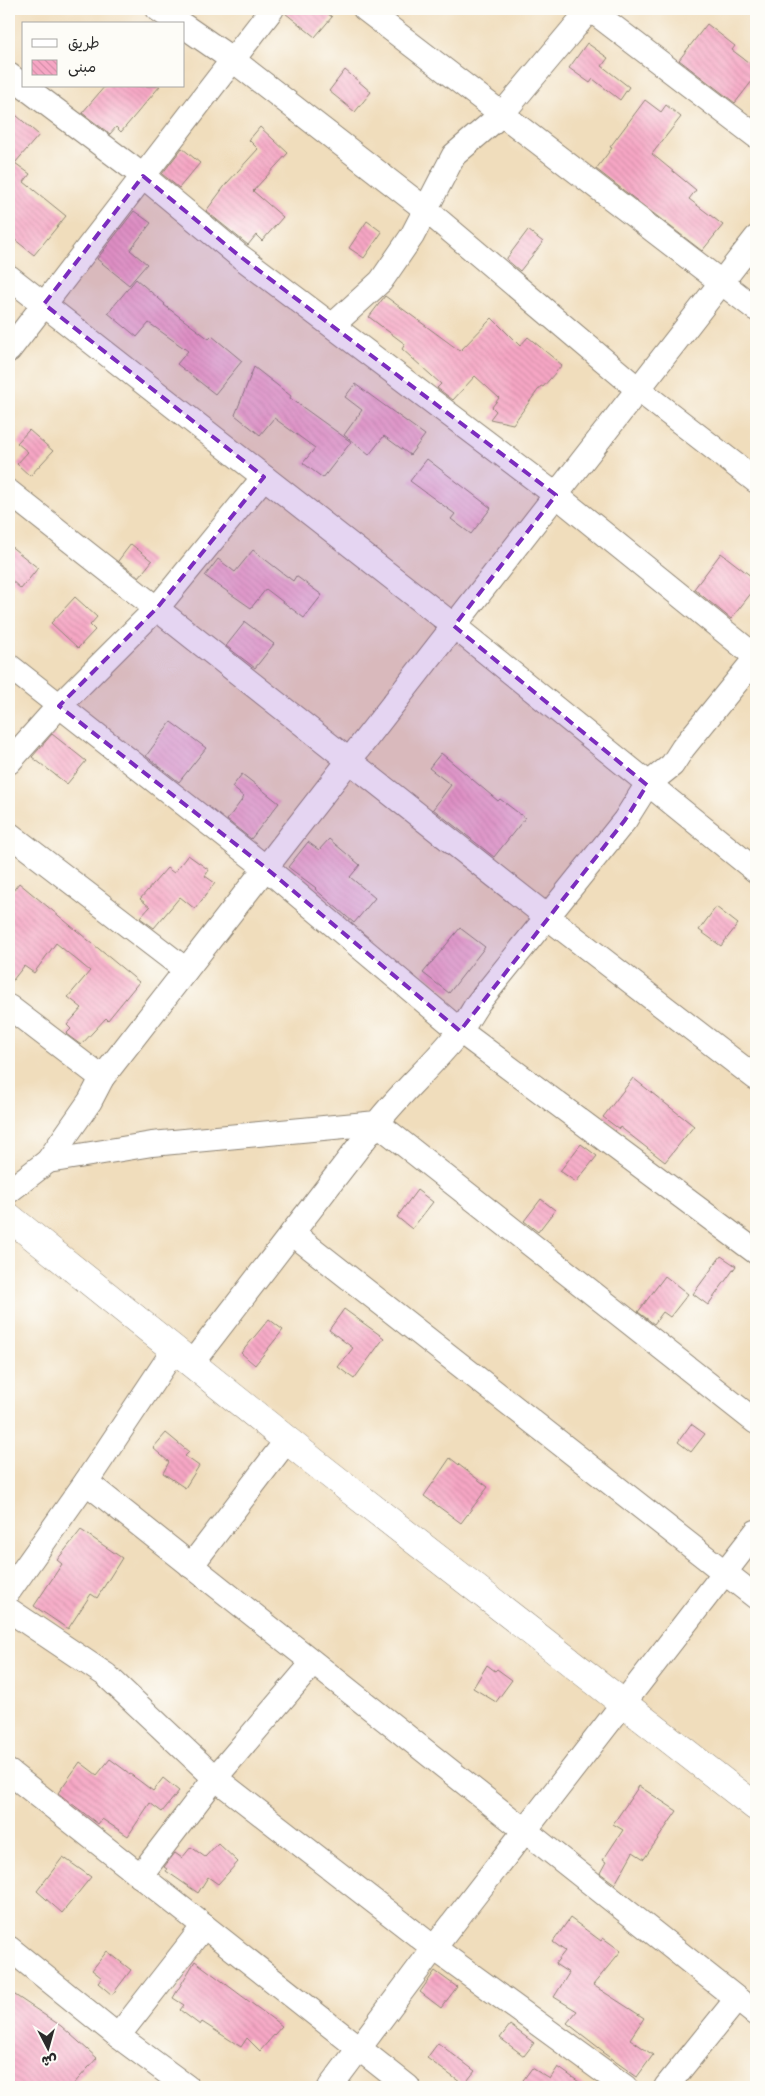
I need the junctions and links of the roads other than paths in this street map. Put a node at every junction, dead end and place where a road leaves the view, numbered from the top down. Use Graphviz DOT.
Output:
graph roads {
  1 [pos="158,9"];
  2 [pos="272,9"];
  3 [pos="364,9"];
  4 [pos="590,9"];
  5 [pos="177,22"];
  6 [pos="185,27"];
  7 [pos="233,60"];
  8 [pos="9,75"];
  9 [pos="22,85"];
  10 [pos="26,88"];
  11 [pos="502,114"];
  12 [pos="756,136"];
  13 [pos="143,176"];
  14 [pos="425,209"];
  15 [pos="756,238"];
  16 [pos="9,277"];
  17 [pos="722,282"];
  18 [pos="44,304"];
  19 [pos="756,309"];
  20 [pos="333,325"];
  21 [pos="9,350"];
  22 [pos="639,390"];
  23 [pos="264,476"];
  24 [pos="756,481"];
  25 [pos="9,492"];
  26 [pos="556,496"];
  27 [pos="157,608"];
  28 [pos="454,626"];
  29 [pos="756,657"];
  30 [pos="9,666"];
  31 [pos="60,706"];
  32 [pos="350,760"];
  33 [pos="9,762"];
  34 [pos="647,785"];
  35 [pos="9,834"];
  36 [pos="266,868"];
  37 [pos="756,872"];
  38 [pos="546,916"];
  39 [pos="186,970"];
  40 [pos="9,1007"];
  41 [pos="460,1031"];
  42 [pos="102,1078"];
  43 [pos="756,1078"];
  44 [pos="377,1123"];
  45 [pos="48,1161"];
  46 [pos="9,1191"];
  47 [pos="9,1217"];
  48 [pos="292,1234"];
  49 [pos="756,1252"];
  50 [pos="182,1357"];
  51 [pos="756,1422"];
  52 [pos="287,1440"];
  53 [pos="86,1482"];
  54 [pos="756,1532"];
  55 [pos="191,1566"];
  56 [pos="725,1572"];
  57 [pos="9,1590"];
  58 [pos="756,1597"];
  59 [pos="9,1610"];
  60 [pos="313,1663"];
  61 [pos="624,1703"];
  62 [pos="9,1772"];
  63 [pos="215,1778"];
  64 [pos="756,1807"];
  65 [pos="526,1831"];
  66 [pos="140,1876"];
  67 [pos="204,1926"];
  68 [pos="9,1948"];
  69 [pos="434,1948"];
  70 [pos="737,1999"];
  71 [pos="756,2014"];
  72 [pos="118,2036"];
  73 [pos="359,2049"];
  74 [pos="187,2087"];
  75 [pos="330,2087"];
  76 [pos="408,2087"];
  77 [pos="625,2087"];
  78 [pos="666,2087"];
  1 -- 5 [label="street"];
  2 -- 7 [label="street"];
  3 -- 11 [label="street"];
  4 -- 11 [label="street"];
  4 -- 12 [label="street"];
  6 -- 7 [label="street"];
  7 -- 13 [label="street"];
  7 -- 14 [label="street"];
  8 -- 9 [label="street"];
  10 -- 13 [label="street"];
  11 -- 14 [label="street"];
  11 -- 17 [label="street"];
  13 -- 18 [label="street"];
  13 -- 20 [label="street"];
  14 -- 20 [label="street"];
  14 -- 22 [label="street"];
  15 -- 17 [label="street"];
  16 -- 18 [label="street"];
  17 -- 19 [label="street"];
  17 -- 22 [label="street"];
  18 -- 21 [label="street"];
  18 -- 23 [label="street"];
  20 -- 26 [label="street"];
  22 -- 24 [label="street"];
  22 -- 26 [label="street"];
  23 -- 27 [label="street"];
  23 -- 28 [label="street"];
  25 -- 27 [label="street"];
  26 -- 28 [label="street"];
  26 -- 29 [label="street"];
  27 -- 31 [label="street"];
  27 -- 32 [label="street"];
  28 -- 32 [label="street"];
  28 -- 34 [label="street"];
  29 -- 34 [label="street"];
  30 -- 31 [label="street"];
  31 -- 33 [label="street"];
  31 -- 36 [label="street"];
  32 -- 36 [label="street"];
  32 -- 38 [label="street"];
  34 -- 37 [label="street"];
  34 -- 38 [label="street"];
  35 -- 39 [label="street"];
  36 -- 39 [label="street"];
  36 -- 41 [label="street"];
  38 -- 41 [label="street"];
  38 -- 43 [label="street"];
  39 -- 42 [label="street"];
  40 -- 42 [label="street"];
  41 -- 44 [label="street"];
  41 -- 49 [label="street"];
  42 -- 45 [label="street"];
  44 -- 45 [label="street"];
  44 -- 48 [label="street"];
  44 -- 51 [label="street"];
  45 -- 46 [label="street"];
  47 -- 50 [label="street"];
  48 -- 50 [label="street"];
  48 -- 56 [label="street"];
  50 -- 52 [label="street"];
  50 -- 53 [label="street"];
  52 -- 55 [label="street"];
  52 -- 61 [label="street"];
  53 -- 55 [label="street"];
  53 -- 57 [label="street"];
  54 -- 56 [label="street"];
  55 -- 60 [label="street"];
  56 -- 58 [label="street"];
  56 -- 61 [label="street"];
  59 -- 63 [label="street"];
  60 -- 63 [label="street"];
  60 -- 65 [label="street"];
  61 -- 64 [label="street"];
  61 -- 65 [label="street"];
  62 -- 66 [label="street"];
  63 -- 66 [label="street"];
  63 -- 69 [label="street"];
  65 -- 69 [label="street"];
  65 -- 70 [label="street"];
  66 -- 67 [label="street"];
  67 -- 72 [label="street"];
  67 -- 73 [label="street"];
  68 -- 72 [label="street"];
  69 -- 73 [label="street"];
  69 -- 77 [label="street"];
  70 -- 71 [label="street"];
  70 -- 78 [label="street"];
  72 -- 74 [label="street"];
  73 -- 75 [label="street"];
  73 -- 76 [label="street"];
}
